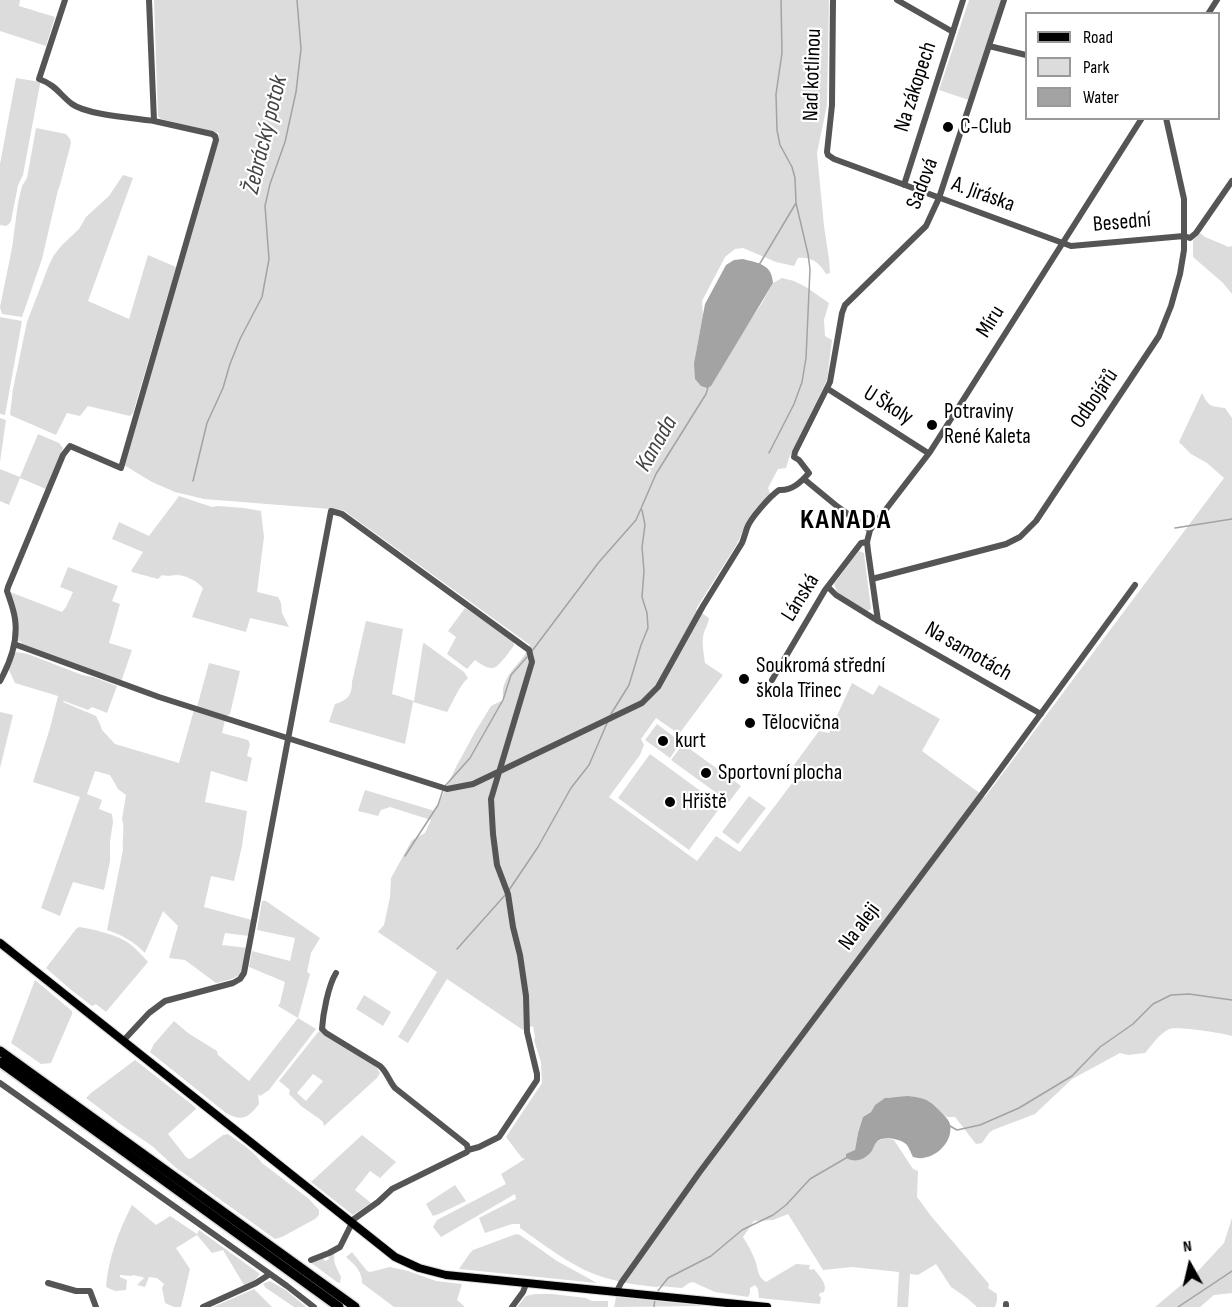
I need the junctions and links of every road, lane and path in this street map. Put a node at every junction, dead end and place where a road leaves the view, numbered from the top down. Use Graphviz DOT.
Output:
graph roads {
  1 [pos="64,0"];
  2 [pos="149,0"];
  3 [pos="833,0"];
  4 [pos="897,0"];
  5 [pos="963,0"];
  6 [pos="1004,0"];
  7 [pos="953,32"];
  8 [pos="988,46"];
  9 [pos="1025,55"];
  10 [pos="1141,120"];
  11 [pos="1166,120"];
  12 [pos="154,121"];
  13 [pos="827,152"];
  14 [pos="1232,181"];
  15 [pos="904,185"];
  16 [pos="939,198"];
  17 [pos="1184,236"];
  18 [pos="1063,243"];
  19 [pos="828,389"];
  20 [pos="928,453"];
  21 [pos="804,479"];
  22 [pos="870,530"];
  23 [pos="867,542"];
  24 [pos="872,579"];
  25 [pos="1135,585"];
  26 [pos="828,587"];
  27 [pos="878,621"];
  28 [pos="14,644"];
  29 [pos="772,680"];
  30 [pos="0,681"];
  31 [pos="1041,714"];
  32 [pos="289,738"];
  33 [pos="500,772"];
  34 [pos="0,943"];
  35 [pos="336,973"];
  36 [pos="123,1041"];
  37 [pos="0,1051"];
  38 [pos="0,1062"];
  39 [pos="0,1083"];
  40 [pos="468,1150"];
  41 [pos="351,1222"];
  42 [pos="311,1260"];
  43 [pos="270,1274"];
  44 [pos="48,1283"];
  45 [pos="526,1284"];
  46 [pos="616,1293"];
  47 [pos="96,1307"];
  48 [pos="204,1307"];
  49 [pos="314,1307"];
  50 [pos="339,1307"];
  51 [pos="355,1307"];
  52 [pos="512,1307"];
  53 [pos="767,1307"];
  1 -- 12 [label="street"];
  2 -- 12 [label="street"];
  3 -- 13 [label="street, Nad kotlinou"];
  4 -- 7 [label="street"];
  5 -- 7 [label="street, Na zákopech"];
  6 -- 8 [label="street, Sadová"];
  7 -- 15 [label="street, Na zákopech"];
  8 -- 9 [label="street"];
  8 -- 16 [label="street, Sadová"];
  10 -- 18 [label="street, Míru"];
  11 -- 17 [label="street, Odbojářů"];
  12 -- 28 [label="street"];
  13 -- 15 [label="street, A. Jiráska"];
  14 -- 17 [label="street"];
  15 -- 16 [label="street, A. Jiráska"];
  16 -- 18 [label="street, A. Jiráska"];
  16 -- 19 [label="street, Sadová"];
  17 -- 18 [label="street, Besední"];
  17 -- 24 [label="street, Odbojářů"];
  18 -- 20 [label="street, Míru"];
  19 -- 20 [label="street, U Školy"];
  19 -- 21 [label="street, Sadová"];
  20 -- 22 [label="street, Míru"];
  21 -- 22 [label="street"];
  21 -- 33 [label="street"];
  22 -- 23 [label="street, Míru"];
  23 -- 24 [label="street"];
  23 -- 26 [label="street, Lánská"];
  24 -- 27 [label="street"];
  25 -- 31 [label="street, Na aleji"];
  26 -- 27 [label="street, Na samotách"];
  26 -- 29 [label="street, Lánská"];
  27 -- 31 [label="street, Na samotách"];
  28 -- 30 [label="street"];
  28 -- 32 [label="street"];
  31 -- 46 [label="street, Na aleji"];
  32 -- 33 [label="street"];
  32 -- 33 [label="street"];
  32 -- 36 [label="street"];
  33 -- 40 [label="street"];
  34 -- 36 [label="main road"];
  35 -- 40 [label="street"];
  36 -- 41 [label="main road"];
  37 -- 51 [label="highway"];
  38 -- 50 [label="highway"];
  39 -- 43 [label="street"];
  40 -- 41 [label="street"];
  41 -- 42 [label="street"];
  41 -- 45 [label="main road"];
  43 -- 48 [label="street"];
  43 -- 49 [label="street"];
  44 -- 47 [label="street"];
  45 -- 46 [label="main road"];
  45 -- 52 [label="street"];
  46 -- 53 [label="main road"];
}
